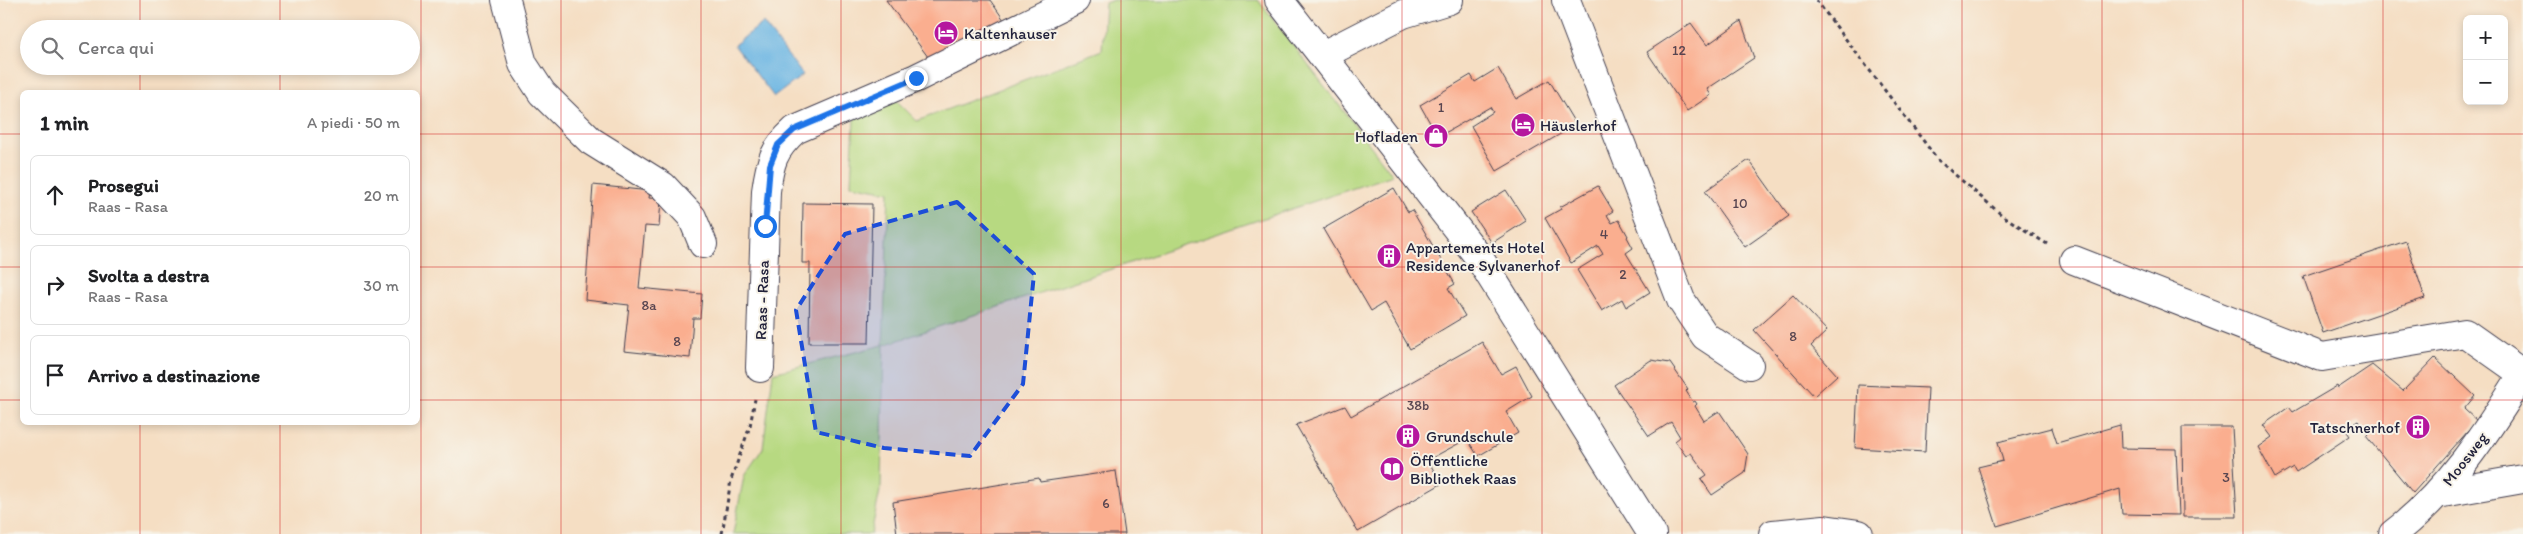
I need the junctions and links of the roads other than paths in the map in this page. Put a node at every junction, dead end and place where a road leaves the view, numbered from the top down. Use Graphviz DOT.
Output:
graph roads {
  1 [pos="506,0"];
  2 [pos="1075,0"];
  3 [pos="1279,0"];
  4 [pos="1449,0"];
  5 [pos="1566,0"];
  6 [pos="1408,7"];
  7 [pos="1322,55"];
  8 [pos="703,244"];
  9 [pos="2074,260"];
  10 [pos="1749,366"];
  11 [pos="760,368"];
  12 [pos="2523,374"];
  13 [pos="2523,479"];
  14 [pos="2437,494"];
  15 [pos="1652,534"];
  16 [pos="1773,534"];
  17 [pos="1859,534"];
  18 [pos="2393,534"];
  1 -- 8 [label="street"];
  2 -- 11 [label="street, Raas - Rasa"];
  3 -- 7 [label="street"];
  4 -- 6 [label="street"];
  5 -- 10 [label="street"];
  6 -- 7 [label="street"];
  7 -- 15 [label="street"];
  9 -- 12 [label="street"];
  12 -- 14 [label="street, Moosweg"];
  13 -- 14 [label="street"];
  14 -- 18 [label="street, Moosweg"];
  16 -- 17 [label="street"];
}
